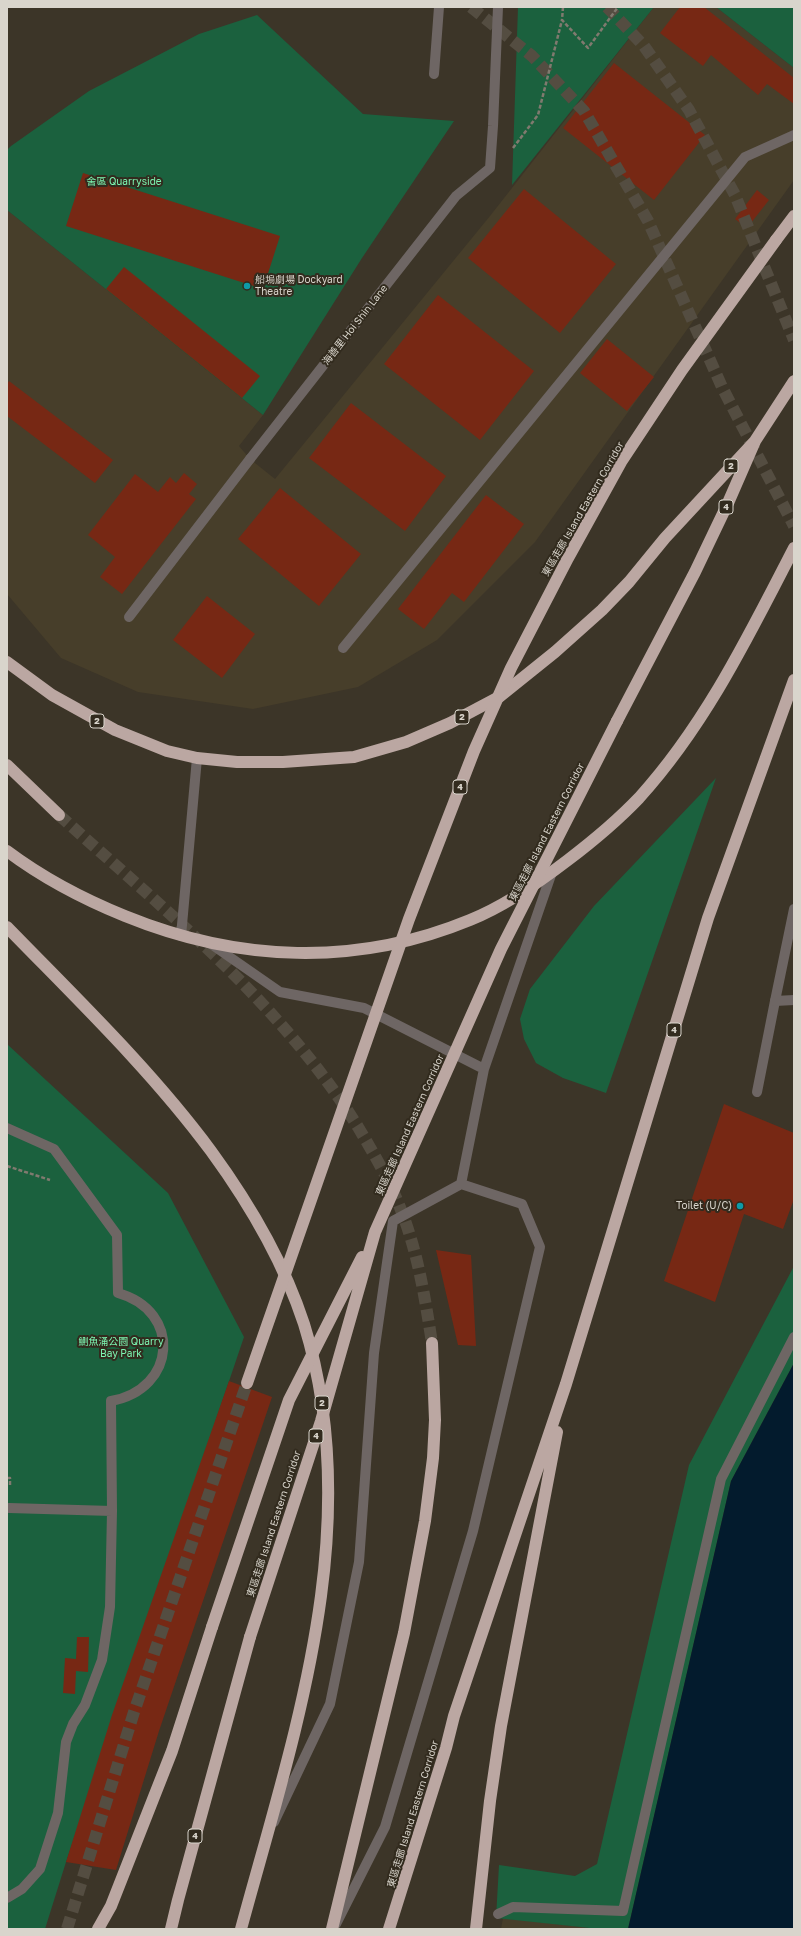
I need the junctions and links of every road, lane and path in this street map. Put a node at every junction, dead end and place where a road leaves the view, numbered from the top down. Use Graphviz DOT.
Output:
graph roads {
  1 [pos="439,7"];
  2 [pos="498,7"];
  3 [pos="563,7"];
  4 [pos="618,7"];
  5 [pos="562,20"];
  6 [pos="434,74"];
  7 [pos="794,135"];
  8 [pos="490,168"];
  9 [pos="794,216"];
  10 [pos="794,381"];
  11 [pos="755,441"];
  12 [pos="794,548"];
  13 [pos="129,617"];
  14 [pos="343,648"];
  15 [pos="7,662"];
  16 [pos="794,680"];
  17 [pos="197,758"];
  18 [pos="7,765"];
  19 [pos="59,815"];
  20 [pos="7,851"];
  21 [pos="552,872"];
  22 [pos="794,910"];
  23 [pos="7,927"];
  24 [pos="181,936"];
  25 [pos="211,944"];
  26 [pos="794,1000"];
  27 [pos="775,1001"];
  28 [pos="484,1070"];
  29 [pos="757,1092"];
  30 [pos="7,1128"];
  31 [pos="7,1166"];
  32 [pos="461,1184"];
  33 [pos="83,1190"];
  34 [pos="375,1232"];
  35 [pos="794,1337"];
  36 [pos="432,1343"];
  37 [pos="247,1383"];
  38 [pos="566,1384"];
  39 [pos="9,1508"];
  40 [pos="112,1511"];
  41 [pos="264,1843"];
  42 [pos="7,1898"];
  43 [pos="498,1914"];
  44 [pos="98,1929"];
  45 [pos="171,1929"];
  46 [pos="241,1929"];
  47 [pos="333,1929"];
  48 [pos="389,1929"];
  49 [pos="476,1929"];
  1 -- 6 [label="street"];
  2 -- 8 [label="street"];
  3 -- 5 [label="path"];
  4 -- 5 [label="path"];
  5 -- 8 [label="path"];
  7 -- 14 [label="street"];
  8 -- 13 [label="street, 海善里 Hoi Shin Lane"];
  9 -- 37 [label="highway, 東區走廊 Island Eastern Corridor / 4, bridge"];
  10 -- 11 [label="highway, 東區走廊 Island Eastern Corridor / 4"];
  11 -- 17 [label="highway, 2"];
  11 -- 34 [label="highway, 東區走廊 Island Eastern Corridor / 4, bridge"];
  12 -- 21 [label="highway"];
  15 -- 17 [label="highway, 2"];
  16 -- 38 [label="highway, 東區走廊 Island Eastern Corridor / 4"];
  17 -- 24 [label="street"];
  18 -- 19 [label="highway"];
  20 -- 24 [label="highway"];
  21 -- 25 [label="highway"];
  21 -- 28 [label="street"];
  22 -- 27 [label="street"];
  23 -- 41 [label="highway, 2"];
  24 -- 25 [label="highway"];
  25 -- 28 [label="street"];
  26 -- 27 [label="street"];
  27 -- 29 [label="street"];
  28 -- 32 [label="street"];
  30 -- 33 [label="street"];
  31 -- 33 [label="path"];
  32 -- 41 [label="street"];
  32 -- 47 [label="street"];
  33 -- 40 [label="street"];
  34 -- 44 [label="highway, bridge"];
  34 -- 45 [label="highway, 東區走廊 Island Eastern Corridor / 4, bridge"];
  35 -- 43 [label="street"];
  36 -- 47 [label="highway"];
  38 -- 48 [label="highway, 東區走廊 Island Eastern Corridor / 4"];
  38 -- 49 [label="highway"];
  39 -- 40 [label="street"];
  40 -- 42 [label="street"];
  41 -- 46 [label="highway, 2"];
}
